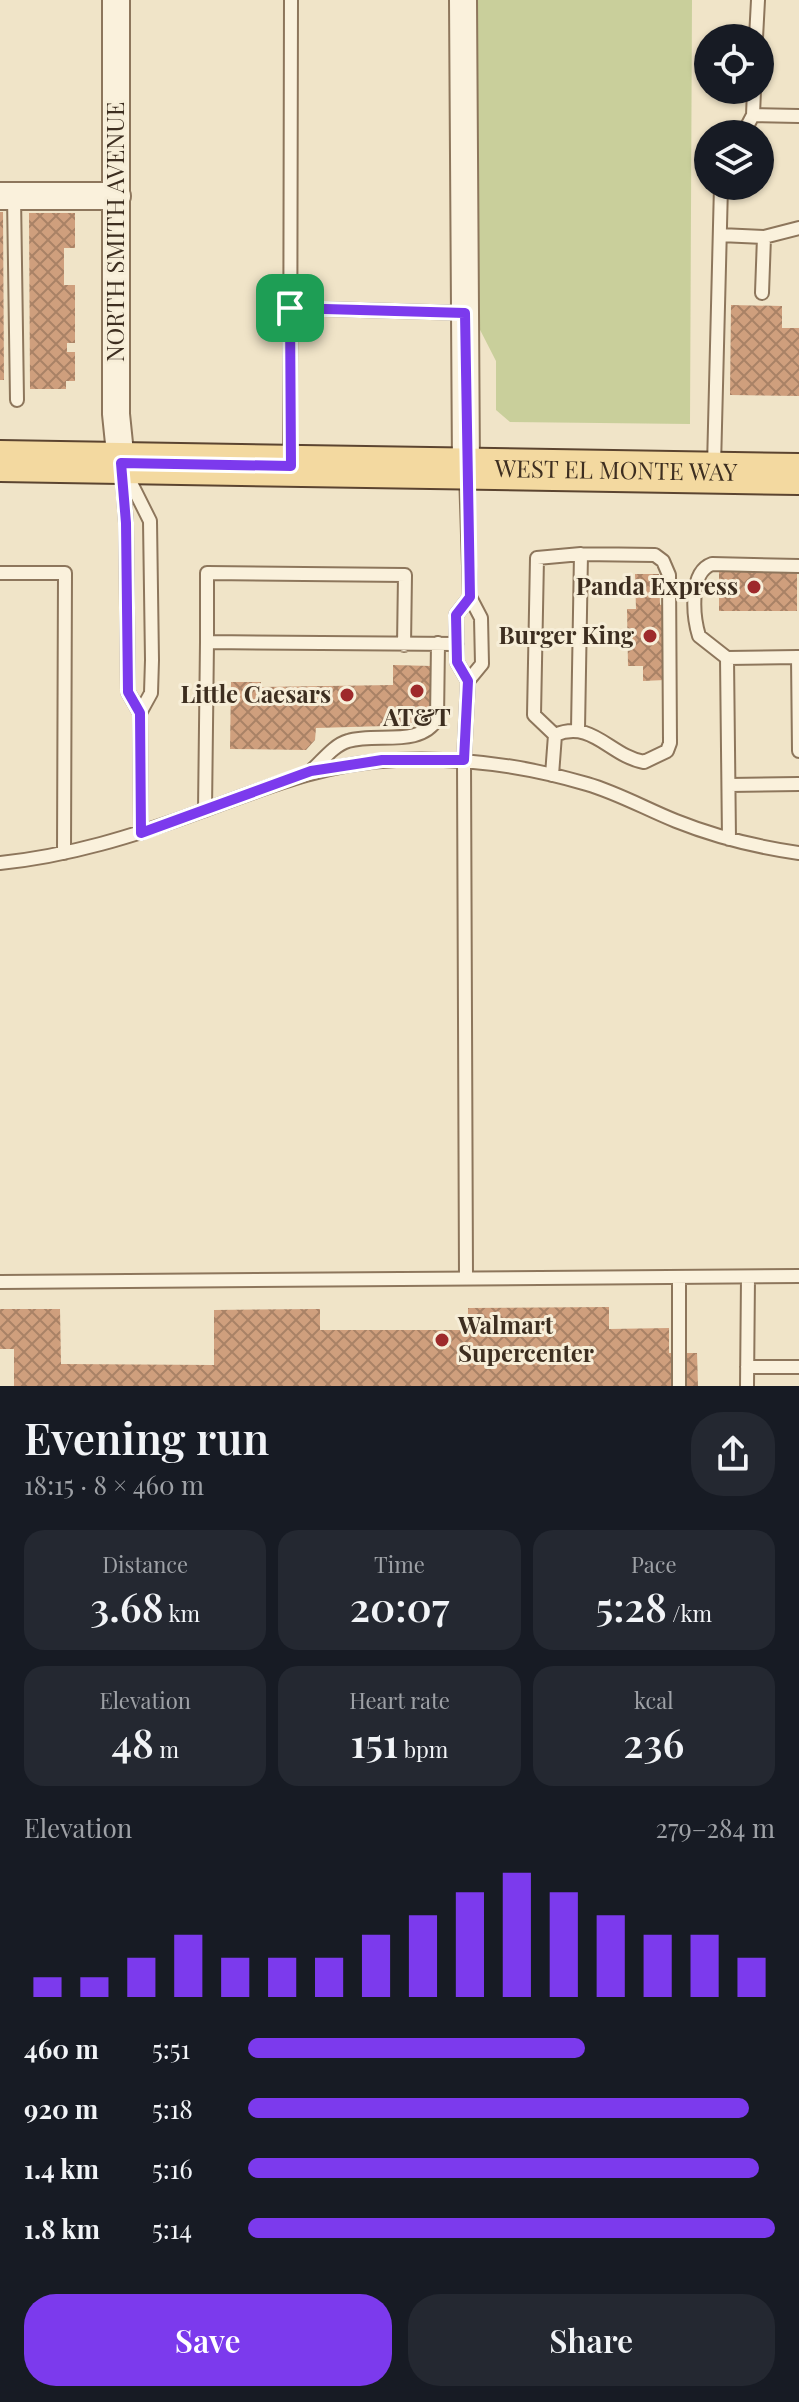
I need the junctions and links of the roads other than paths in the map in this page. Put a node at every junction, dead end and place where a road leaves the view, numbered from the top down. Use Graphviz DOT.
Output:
graph roads {
  1 [pos="116,0"];
  2 [pos="291,0"];
  3 [pos="463,0"];
  4 [pos="758,0"];
  5 [pos="757,24"];
  6 [pos="753,104"];
  7 [pos="753,115"];
  8 [pos="799,116"];
  9 [pos="750,120"];
  10 [pos="7,196"];
  11 [pos="117,196"];
  12 [pos="721,200"];
  13 [pos="799,228"];
  14 [pos="720,235"];
  15 [pos="764,237"];
  16 [pos="762,293"];
  17 [pos="290,308"];
  18 [pos="465,313"];
  19 [pos="17,400"];
  20 [pos="0,461"];
  21 [pos="121,463"];
  22 [pos="291,466"];
  23 [pos="466,468"];
  24 [pos="714,473"];
  25 [pos="799,474"];
  26 [pos="581,554"];
  27 [pos="799,566"];
  28 [pos="0,573"];
  29 [pos="470,597"];
  30 [pos="207,642"];
  31 [pos="438,643"];
  32 [pos="457,644"];
  33 [pos="404,645"];
  34 [pos="798,656"];
  35 [pos="727,658"];
  36 [pos="468,681"];
  37 [pos="140,713"];
  38 [pos="578,729"];
  39 [pos="555,735"];
  40 [pos="799,751"];
  41 [pos="464,760"];
  42 [pos="311,771"];
  43 [pos="552,775"];
  44 [pos="799,784"];
  45 [pos="729,785"];
  46 [pos="205,810"];
  47 [pos="141,833"];
  48 [pos="729,839"];
  49 [pos="64,853"];
  50 [pos="799,853"];
  51 [pos="0,863"];
  52 [pos="799,1276"];
  53 [pos="679,1277"];
  54 [pos="748,1277"];
  55 [pos="466,1279"];
  56 [pos="0,1282"];
  57 [pos="747,1367"];
  58 [pos="799,1367"];
  59 [pos="679,1386"];
  60 [pos="747,1386"];
  1 -- 11 [label="street, NORTH SMITH AVENUE"];
  2 -- 17 [label="lane"];
  3 -- 18 [label="street"];
  4 -- 5 [label="lane"];
  6 -- 7 [label="lane"];
  7 -- 8 [label="lane"];
  7 -- 9 [label="lane"];
  10 -- 11 [label="street"];
  10 -- 19 [label="lane"];
  11 -- 21 [label="street, NORTH SMITH AVENUE"];
  12 -- 14 [label="lane"];
  13 -- 15 [label="lane"];
  14 -- 15 [label="lane"];
  14 -- 24 [label="lane"];
  15 -- 16 [label="lane"];
  17 -- 18 [label="lane"];
  17 -- 22 [label="lane"];
  18 -- 23 [label="street"];
  20 -- 21 [label="main road, WEST EL MONTE WAY"];
  21 -- 22 [label="main road, WEST EL MONTE WAY"];
  21 -- 37 [label="lane"];
  21 -- 37 [label="lane"];
  22 -- 23 [label="main road, WEST EL MONTE WAY"];
  23 -- 24 [label="main road, WEST EL MONTE WAY"];
  23 -- 29 [label="lane"];
  24 -- 25 [label="main road, WEST EL MONTE WAY"];
  26 -- 38 [label="lane"];
  26 -- 38 [label="lane"];
  26 -- 39 [label="lane"];
  27 -- 35 [label="lane"];
  28 -- 49 [label="lane"];
  29 -- 32 [label="lane"];
  29 -- 36 [label="lane"];
  30 -- 33 [label="lane"];
  30 -- 33 [label="lane"];
  30 -- 46 [label="lane"];
  31 -- 32 [label="lane"];
  31 -- 33 [label="lane"];
  31 -- 42 [label="lane"];
  32 -- 36 [label="lane"];
  34 -- 35 [label="lane"];
  34 -- 40 [label="lane"];
  35 -- 45 [label="lane"];
  36 -- 41 [label="lane"];
  37 -- 47 [label="lane"];
  38 -- 39 [label="lane"];
  39 -- 43 [label="lane"];
  41 -- 42 [label="lane"];
  41 -- 43 [label="lane"];
  41 -- 55 [label="lane"];
  42 -- 46 [label="lane"];
  43 -- 48 [label="lane"];
  44 -- 45 [label="lane"];
  45 -- 48 [label="lane"];
  46 -- 47 [label="lane"];
  47 -- 49 [label="lane"];
  48 -- 50 [label="lane"];
  49 -- 51 [label="lane"];
  52 -- 54 [label="lane"];
  53 -- 54 [label="lane"];
  53 -- 55 [label="lane"];
  53 -- 59 [label="lane"];
  54 -- 57 [label="lane"];
  55 -- 56 [label="lane"];
  57 -- 58 [label="lane"];
  57 -- 60 [label="lane"];
}
